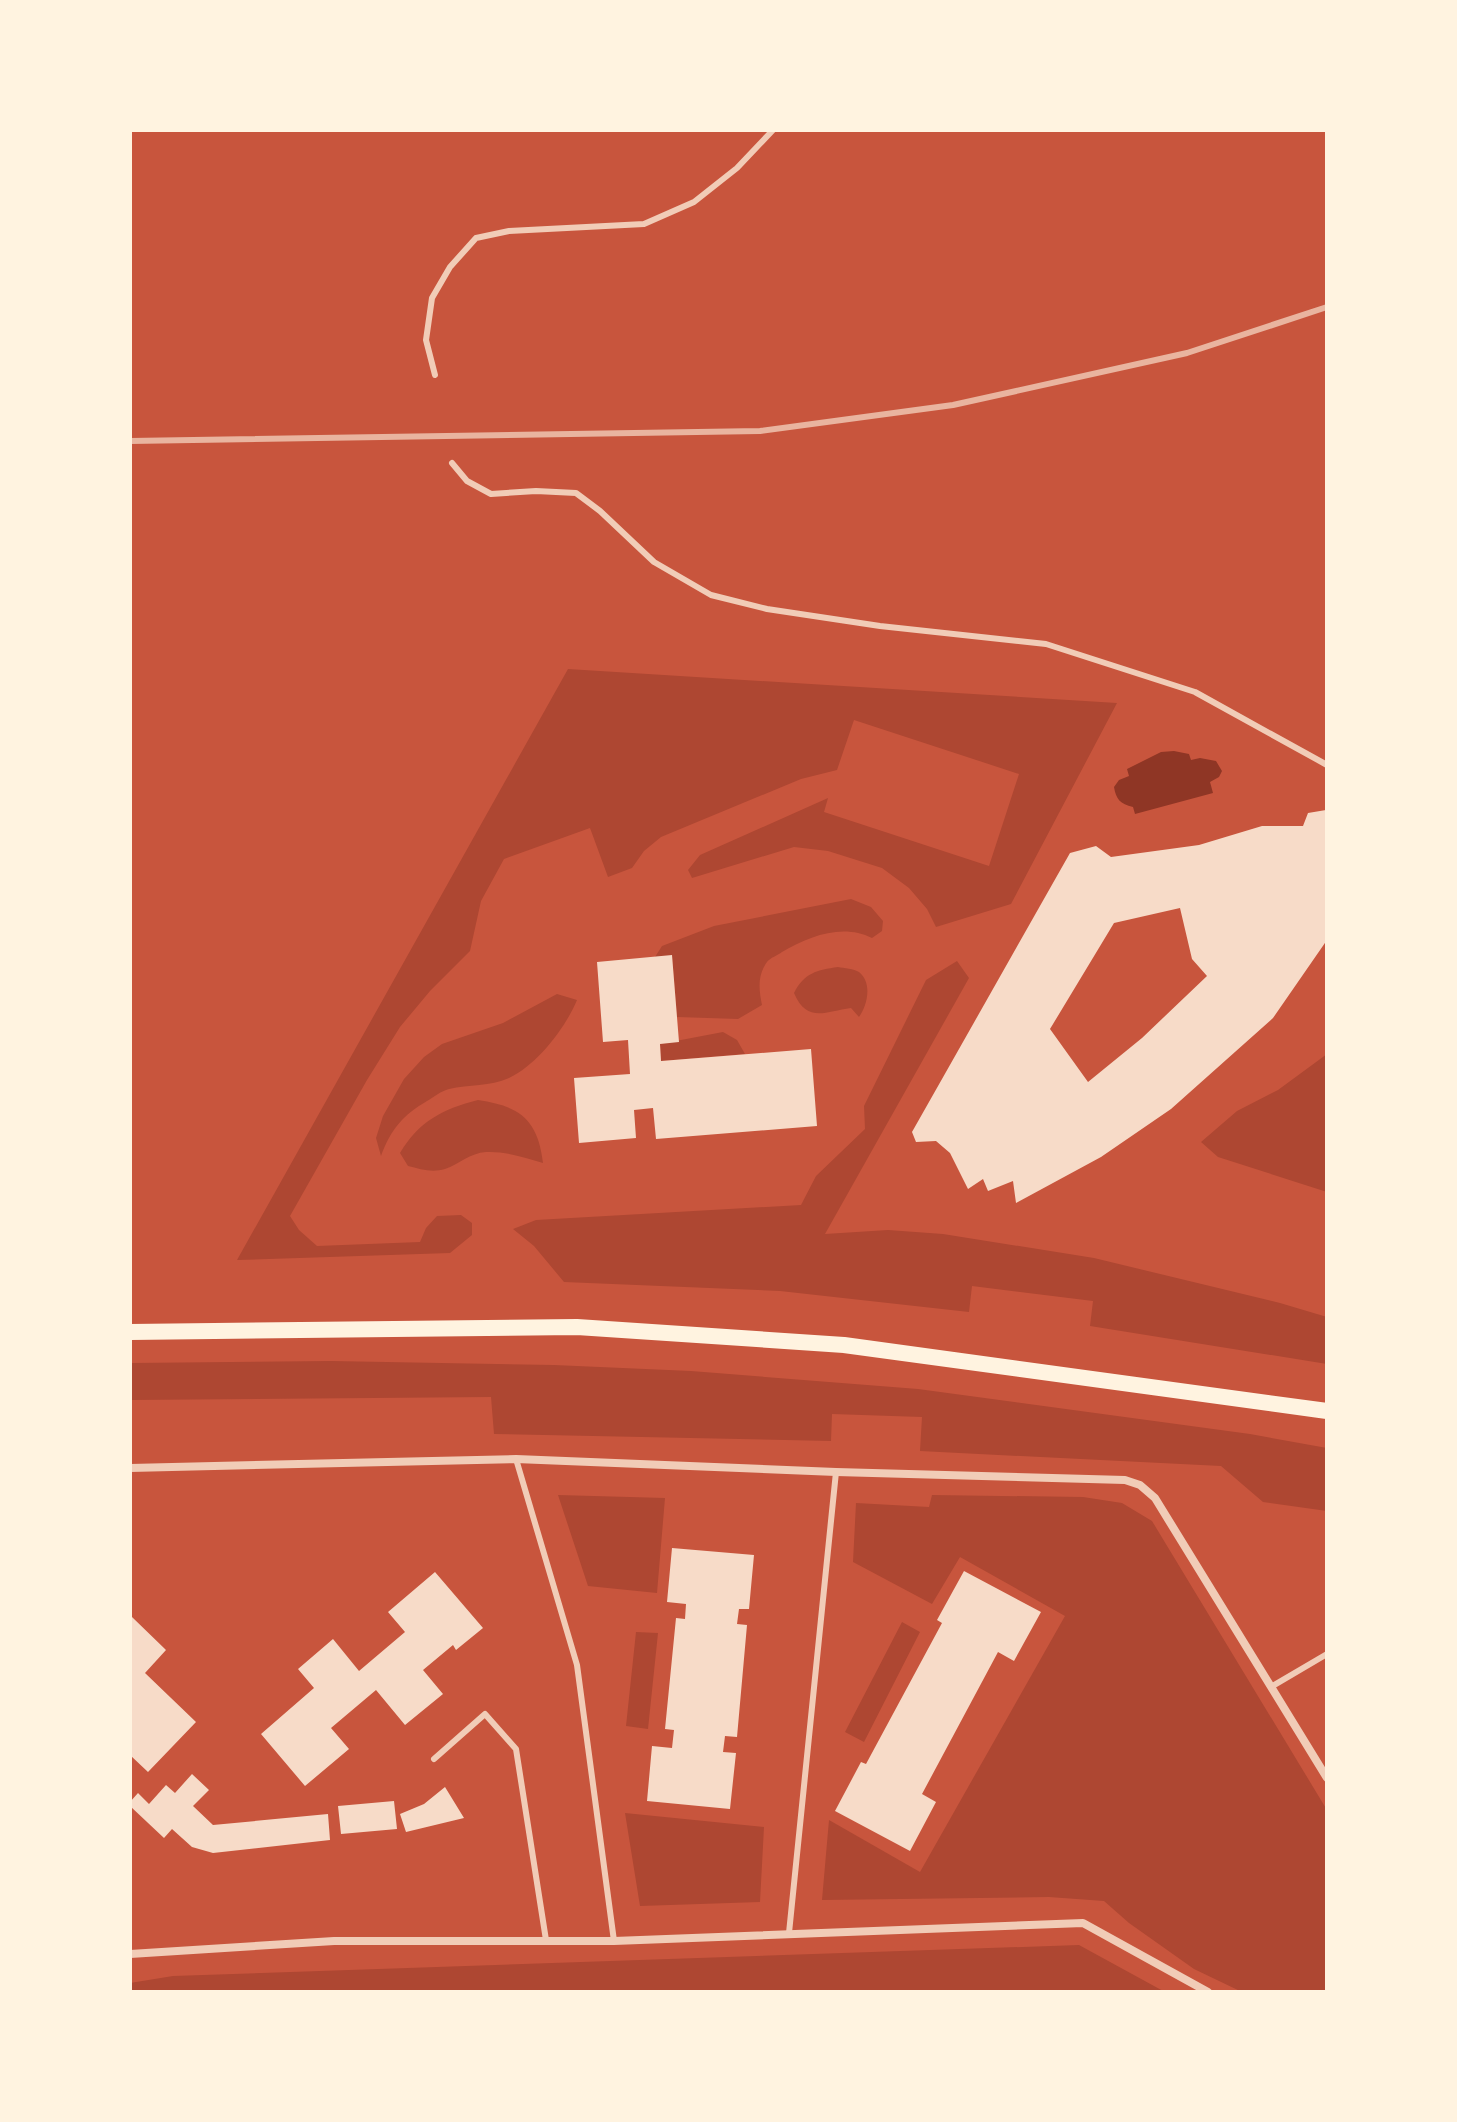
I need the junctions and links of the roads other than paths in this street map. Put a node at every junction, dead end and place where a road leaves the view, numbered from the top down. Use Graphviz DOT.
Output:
graph roads {
  1 [pos="773,130"];
  2 [pos="435,375"];
  3 [pos="452,463"];
  4 [pos="1327,765"];
  5 [pos="130,1332"];
  6 [pos="1327,1411"];
  7 [pos="516,1459"];
  8 [pos="130,1468"];
  9 [pos="836,1472"];
  10 [pos="1327,1654"];
  11 [pos="1271,1687"];
  12 [pos="434,1759"];
  13 [pos="1327,1778"];
  14 [pos="789,1933"];
  15 [pos="546,1940"];
  16 [pos="614,1941"];
  17 [pos="130,1954"];
  18 [pos="1208,1992"];
  1 -- 2 [label="lane"];
  3 -- 4 [label="lane"];
  5 -- 6 [label="main road"];
  7 -- 8 [label="street"];
  7 -- 9 [label="street"];
  7 -- 16 [label="lane"];
  9 -- 11 [label="street"];
  9 -- 14 [label="lane"];
  10 -- 11 [label="lane"];
  11 -- 13 [label="street"];
  12 -- 15 [label="lane"];
  14 -- 16 [label="street"];
  14 -- 18 [label="street"];
  15 -- 16 [label="street"];
  15 -- 17 [label="street"];
}
